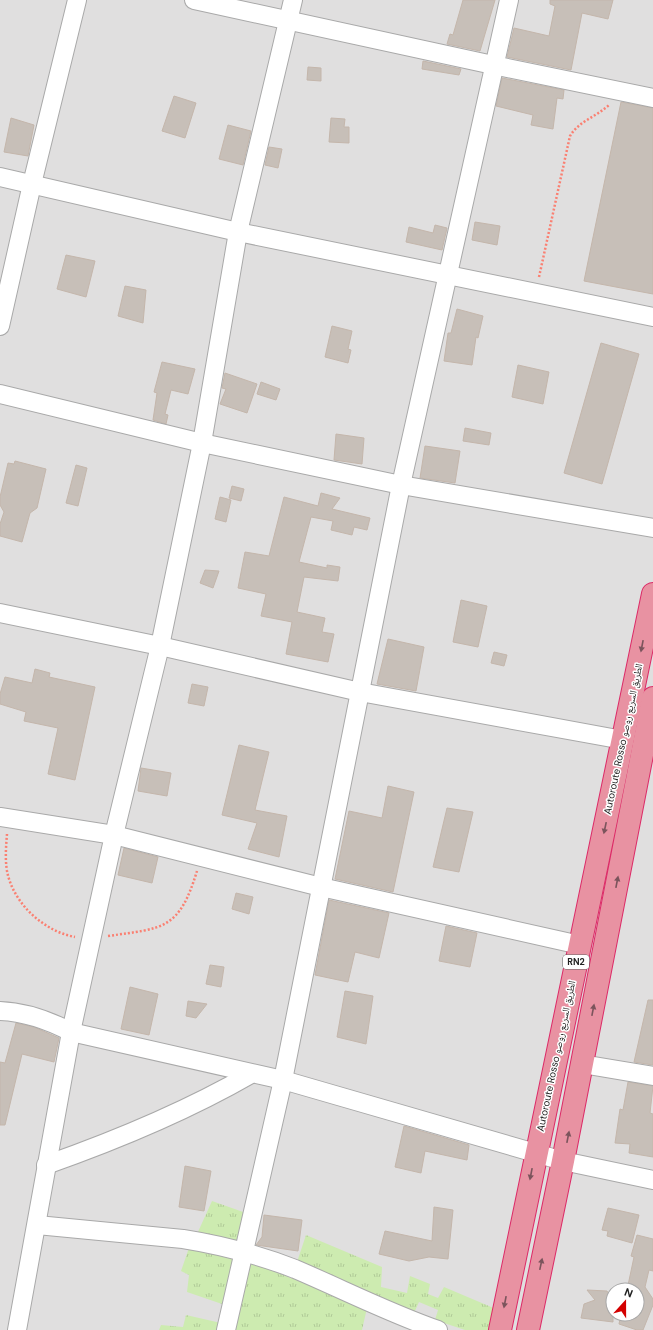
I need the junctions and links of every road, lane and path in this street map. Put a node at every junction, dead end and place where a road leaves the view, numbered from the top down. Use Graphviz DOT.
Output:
graph roads {
  1 [pos="77,0"];
  2 [pos="194,0"];
  3 [pos="293,0"];
  4 [pos="508,0"];
  5 [pos="288,20"];
  6 [pos="493,65"];
  7 [pos="621,91"];
  8 [pos="653,98"];
  9 [pos="0,177"];
  10 [pos="32,184"];
  11 [pos="238,232"];
  12 [pos="447,275"];
  13 [pos="536,293"];
  14 [pos="653,318"];
  15 [pos="0,326"];
  16 [pos="0,394"];
  17 [pos="202,443"];
  18 [pos="401,485"];
  19 [pos="653,528"];
  20 [pos="653,594"];
  21 [pos="0,613"];
  22 [pos="160,646"];
  23 [pos="360,692"];
  24 [pos="653,698"];
  25 [pos="623,740"];
  26 [pos="0,817"];
  27 [pos="114,835"];
  28 [pos="321,887"];
  29 [pos="580,945"];
  30 [pos="0,1011"];
  31 [pos="71,1032"];
  32 [pos="582,1064"];
  33 [pos="251,1074"];
  34 [pos="653,1076"];
  35 [pos="283,1080"];
  36 [pos="536,1153"];
  37 [pos="563,1161"];
  38 [pos="46,1165"];
  39 [pos="653,1180"];
  40 [pos="36,1225"];
  41 [pos="243,1252"];
  42 [pos="17,1330"];
  43 [pos="226,1330"];
  44 [pos="438,1330"];
  45 [pos="500,1330"];
  46 [pos="528,1330"];
  1 -- 10 [label="street"];
  2 -- 5 [label="street"];
  3 -- 5 [label="street"];
  4 -- 6 [label="street"];
  5 -- 6 [label="street"];
  5 -- 11 [label="street"];
  6 -- 7 [label="street"];
  6 -- 12 [label="street"];
  7 -- 8 [label="street"];
  7 -- 13 [label="path"];
  9 -- 10 [label="street"];
  10 -- 11 [label="street"];
  10 -- 15 [label="street"];
  11 -- 12 [label="street"];
  11 -- 17 [label="street"];
  12 -- 13 [label="street"];
  12 -- 18 [label="street"];
  13 -- 14 [label="street"];
  16 -- 17 [label="street"];
  17 -- 18 [label="street"];
  17 -- 22 [label="street"];
  18 -- 19 [label="street"];
  18 -- 23 [label="street"];
  20 -- 25 [label="highway, Autoroute Rosso الطريق السريع روصو / RN2, one-way"];
  21 -- 22 [label="street"];
  22 -- 23 [label="street"];
  22 -- 27 [label="street"];
  23 -- 25 [label="street"];
  23 -- 28 [label="street"];
  32 -- 24 [label="highway, Autoroute Rosso الطريق السريع روصو / RN2, one-way"];
  25 -- 29 [label="highway, Autoroute Rosso الطريق السريع روصو / RN2, one-way"];
  26 -- 27 [label="street"];
  27 -- 28 [label="street"];
  27 -- 31 [label="street"];
  28 -- 29 [label="street"];
  28 -- 35 [label="street"];
  29 -- 36 [label="highway, Autoroute Rosso الطريق السريع روصو / RN2"];
  30 -- 31 [label="street"];
  31 -- 33 [label="street"];
  31 -- 38 [label="street"];
  32 -- 34 [label="street"];
  37 -- 32 [label="highway, Autoroute Rosso الطريق السريع روصو / RN2, one-way"];
  33 -- 35 [label="street"];
  33 -- 38 [label="street"];
  35 -- 36 [label="street"];
  35 -- 41 [label="street"];
  36 -- 37 [label="street"];
  36 -- 45 [label="highway, Autoroute Rosso الطريق السريع روصو / RN2, one-way"];
  37 -- 39 [label="street"];
  46 -- 37 [label="highway, Autoroute Rosso الطريق السريع روصو / RN2, one-way"];
  38 -- 40 [label="street"];
  40 -- 41 [label="street"];
  40 -- 42 [label="street"];
  41 -- 43 [label="street"];
  41 -- 44 [label="street"];
}
